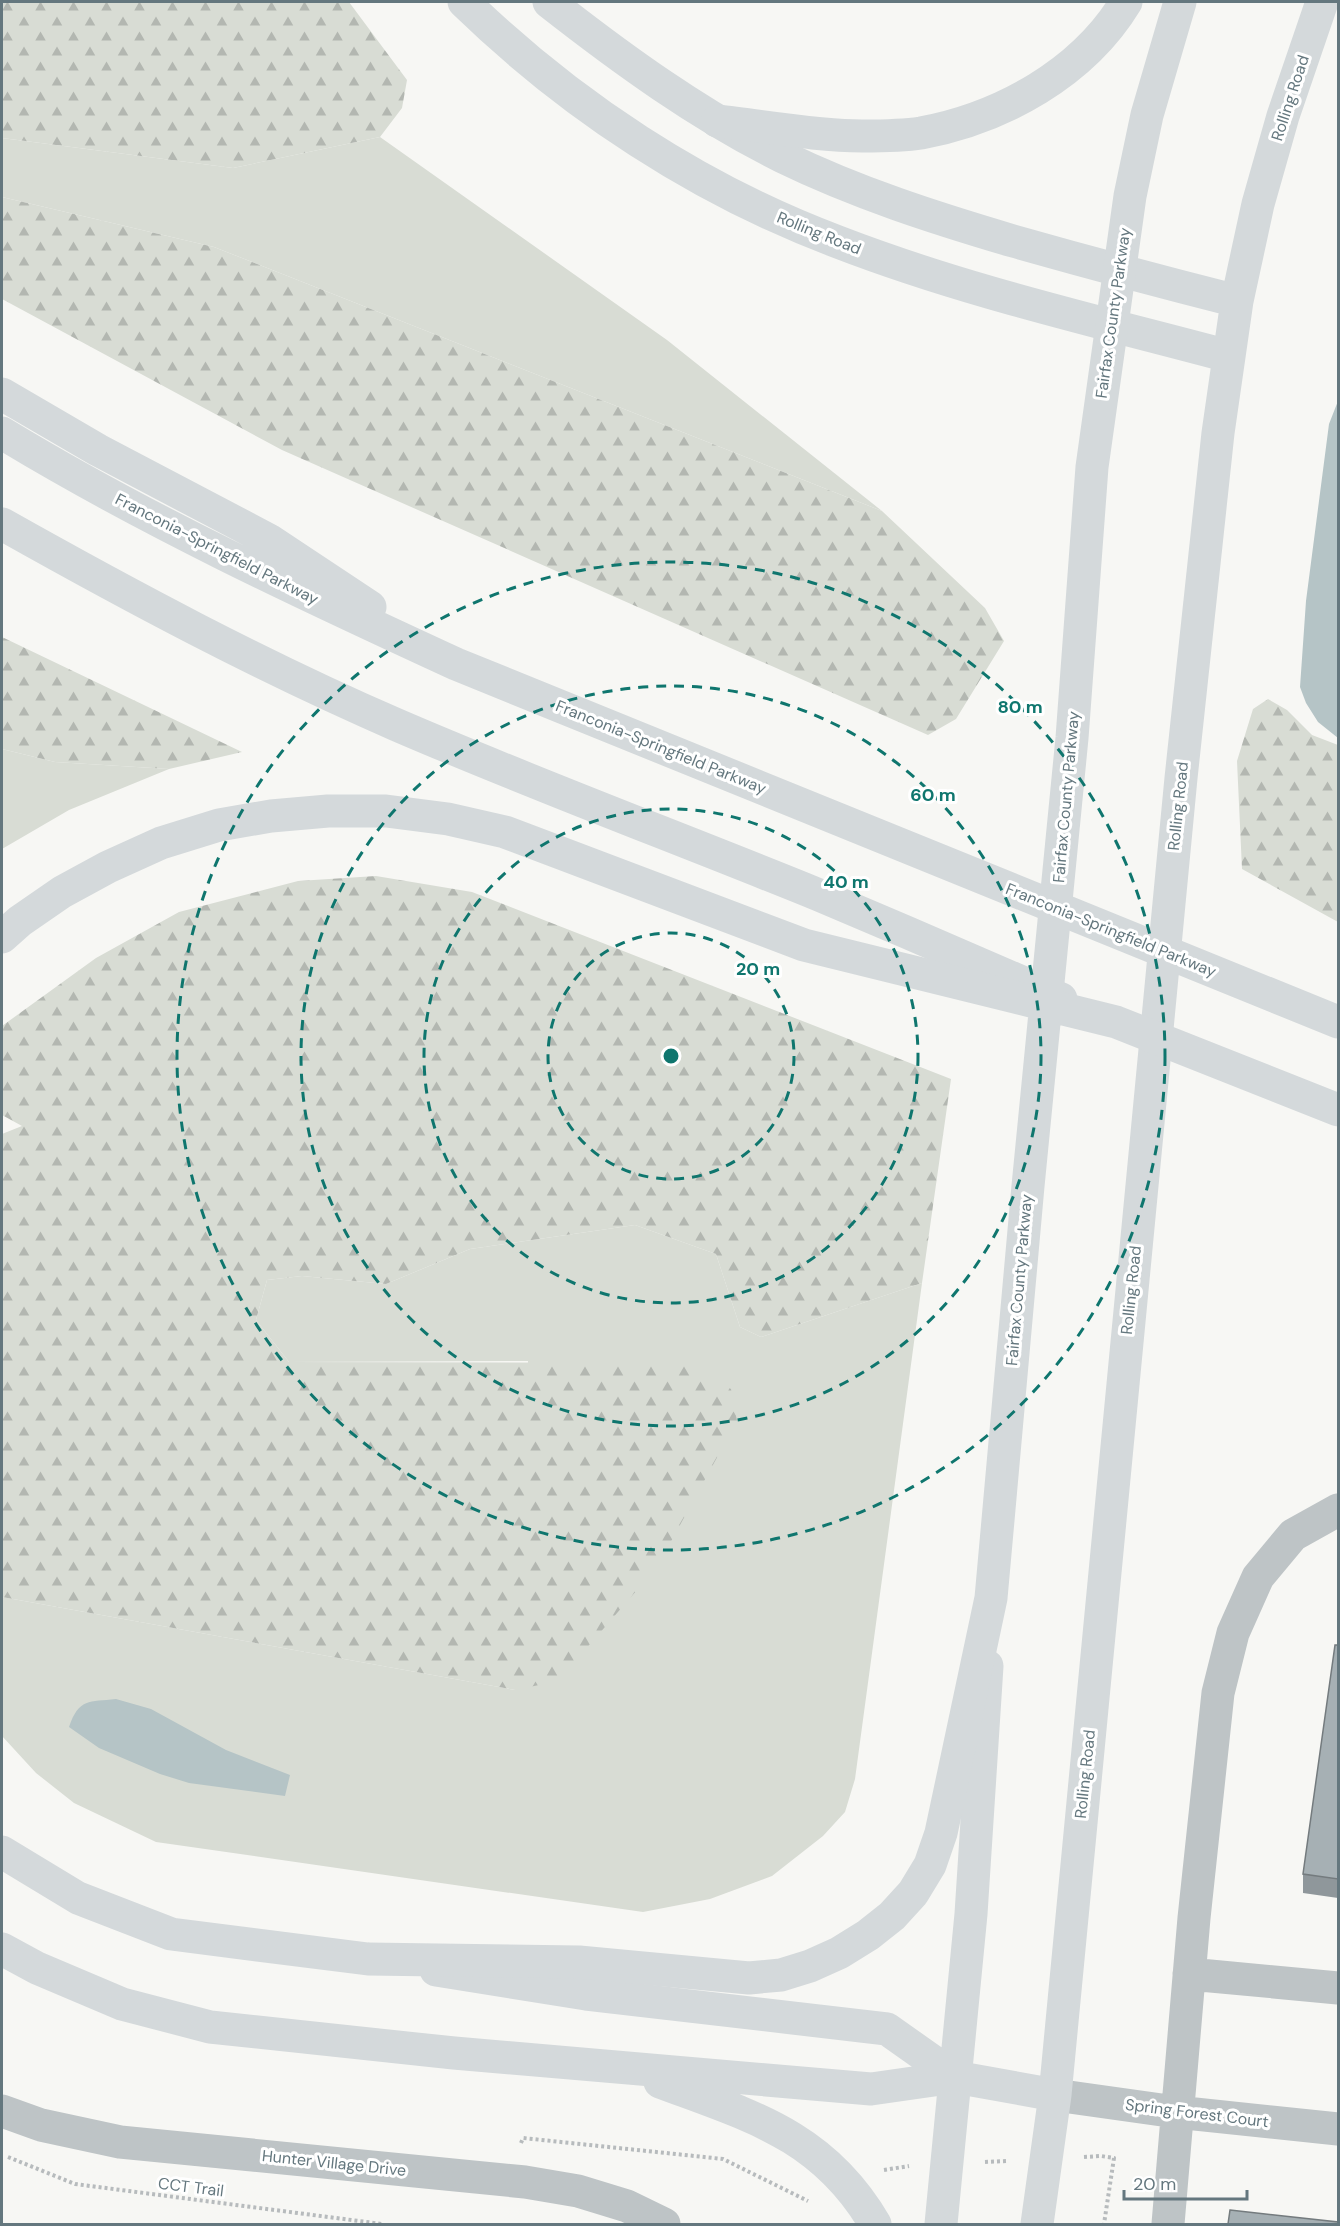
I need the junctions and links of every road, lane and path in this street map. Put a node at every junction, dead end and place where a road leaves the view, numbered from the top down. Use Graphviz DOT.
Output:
graph roads {
  1 [pos="464,2"];
  2 [pos="549,2"];
  3 [pos="1126,2"];
  4 [pos="1180,2"];
  5 [pos="1322,2"];
  6 [pos="717,121"];
  7 [pos="1118,272"];
  8 [pos="1237,301"];
  9 [pos="1112,325"];
  10 [pos="1228,356"];
  11 [pos="2,394"];
  12 [pos="2,433"];
  13 [pos="2,524"];
  14 [pos="456,664"];
  15 [pos="2,937"];
  16 [pos="1116,1022"];
  17 [pos="1338,1022"];
  18 [pos="1338,1110"];
  19 [pos="1338,1510"];
  20 [pos="991,1598"];
  21 [pos="2,1852"];
  22 [pos="2,1949"];
  23 [pos="368,1959"];
  24 [pos="1189,1974"];
  25 [pos="1338,1988"];
  26 [pos="622,2068"];
  27 [pos="955,2076"];
  28 [pos="1055,2096"];
  29 [pos="2,2111"];
  30 [pos="1176,2112"];
  31 [pos="1338,2129"];
  32 [pos="520,2148"];
  33 [pos="2,2154"];
  34 [pos="1101,2156"];
  35 [pos="917,2166"];
  36 [pos="878,2170"];
  37 [pos="814,2204"];
  38 [pos="382,2224"];
  39 [pos="664,2224"];
  40 [pos="876,2224"];
  41 [pos="941,2224"];
  42 [pos="1037,2224"];
  43 [pos="1104,2224"];
  44 [pos="1168,2224"];
  1 -- 9 [label="main road, Rolling Road"];
  2 -- 6 [label="main road"];
  3 -- 6 [label="main road"];
  4 -- 7 [label="main road, Fairfax County Parkway"];
  5 -- 8 [label="main road, Rolling Road"];
  6 -- 7 [label="main road"];
  7 -- 8 [label="main road"];
  7 -- 9 [label="main road, Fairfax County Parkway"];
  8 -- 10 [label="main road, Rolling Road"];
  9 -- 10 [label="main road, Rolling Road"];
  9 -- 20 [label="main road, Fairfax County Parkway"];
  10 -- 28 [label="main road, Rolling Road"];
  11 -- 14 [label="main road"];
  12 -- 14 [label="main road, Franconia-Springfield Parkway"];
  13 -- 16 [label="main road"];
  14 -- 17 [label="main road, Franconia-Springfield Parkway"];
  15 -- 16 [label="main road"];
  16 -- 18 [label="main road"];
  19 -- 24 [label="street"];
  20 -- 23 [label="main road"];
  20 -- 27 [label="main road"];
  21 -- 23 [label="main road"];
  22 -- 26 [label="main road"];
  23 -- 27 [label="main road"];
  24 -- 25 [label="street"];
  24 -- 30 [label="street"];
  26 -- 27 [label="main road"];
  26 -- 40 [label="main road"];
  27 -- 28 [label="main road"];
  27 -- 41 [label="main road"];
  28 -- 30 [label="street, Spring Forest Court"];
  28 -- 42 [label="main road, Rolling Road"];
  29 -- 39 [label="street, Hunter Village Drive"];
  30 -- 31 [label="street, Spring Forest Court"];
  30 -- 44 [label="street"];
  32 -- 37 [label="path"];
  33 -- 38 [label="path, CCT Trail"];
  34 -- 43 [label="path"];
  35 -- 36 [label="path"];
}
